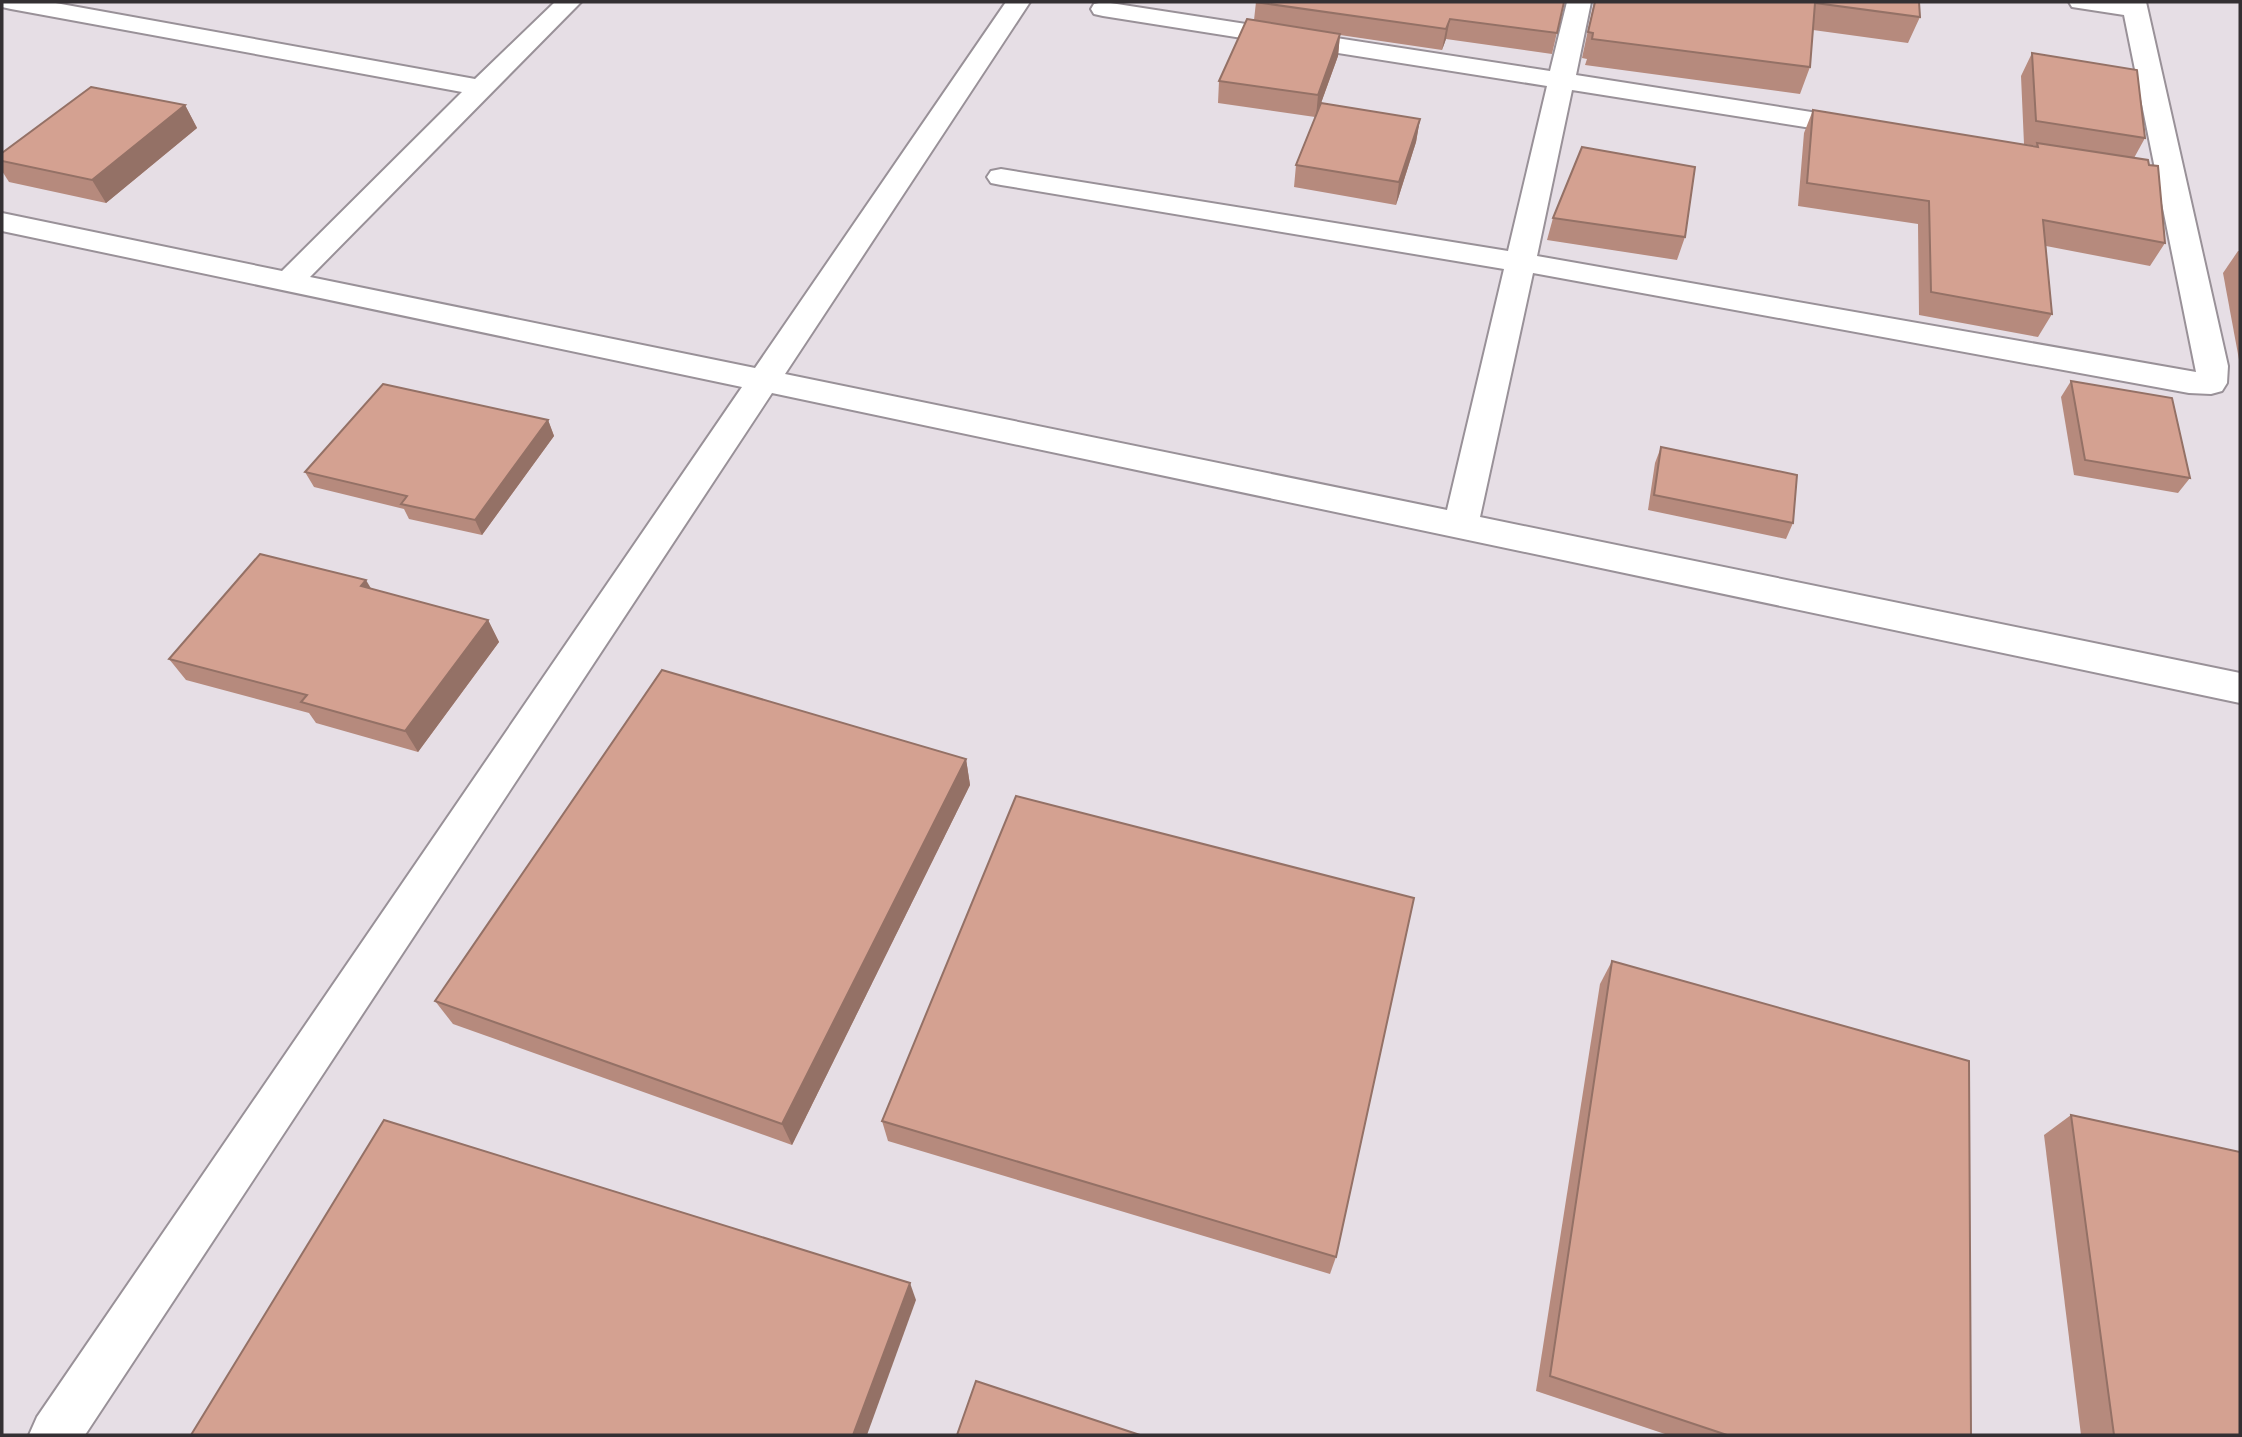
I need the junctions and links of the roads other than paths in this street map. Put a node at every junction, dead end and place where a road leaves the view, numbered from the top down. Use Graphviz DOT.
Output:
graph roads {
  1 [pos="11,2"];
  2 [pos="569,2"];
  3 [pos="1018,2"];
  4 [pos="1579,2"];
  5 [pos="2081,2"];
  6 [pos="2135,5"];
  7 [pos="1103,9"];
  8 [pos="1562,80"];
  9 [pos="481,88"];
  10 [pos="1887,132"];
  11 [pos="1000,177"];
  12 [pos="2,222"];
  13 [pos="1521,262"];
  14 [pos="289,281"];
  15 [pos="764,379"];
  16 [pos="1461,525"];
  17 [pos="2240,688"];
  18 [pos="55,1435"];
  1 -- 9 [label="street"];
  2 -- 9 [label="street"];
  3 -- 15 [label="street"];
  4 -- 8 [label="street"];
  5 -- 6 [label="street"];
  6 -- 13 [label="street"];
  7 -- 8 [label="street"];
  8 -- 10 [label="street"];
  8 -- 13 [label="street"];
  9 -- 14 [label="street"];
  11 -- 13 [label="street"];
  12 -- 14 [label="street"];
  13 -- 16 [label="street"];
  14 -- 15 [label="street"];
  15 -- 16 [label="street"];
  15 -- 18 [label="street"];
  16 -- 17 [label="street"];
}
